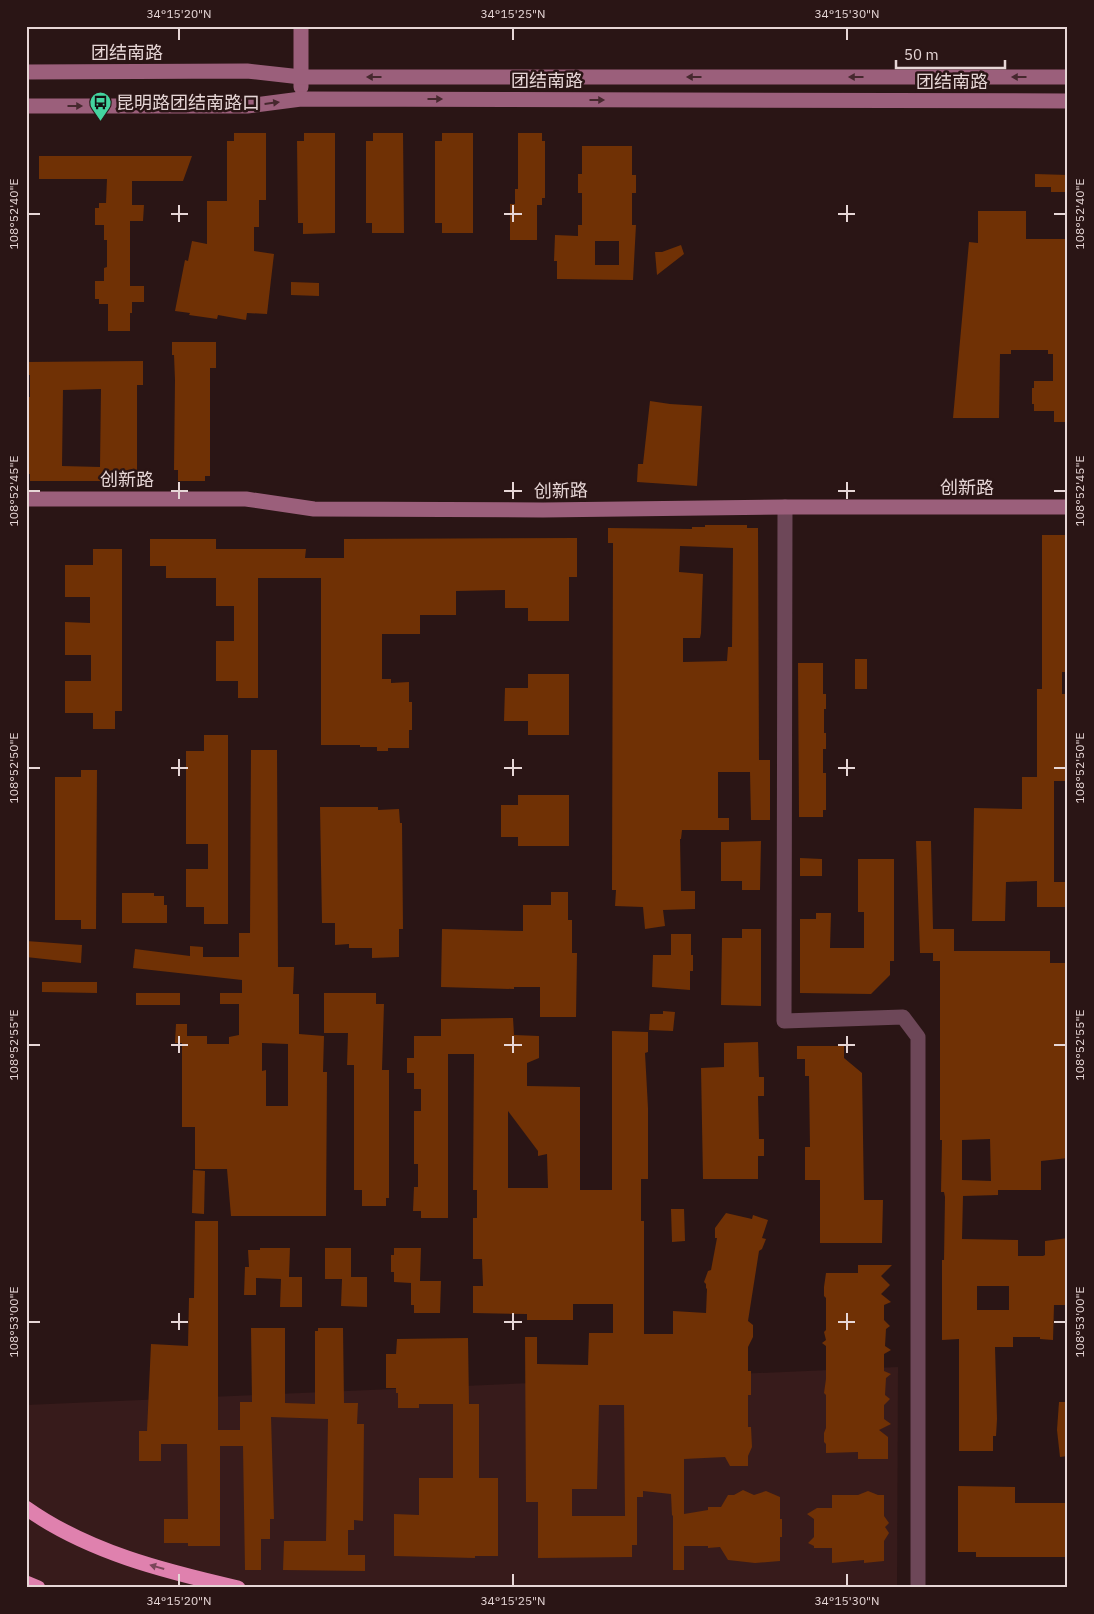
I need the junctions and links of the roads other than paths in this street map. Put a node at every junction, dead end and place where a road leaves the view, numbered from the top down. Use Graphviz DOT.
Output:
graph roads {
  1 [pos="301,26"];
  2 [pos="26,72"];
  3 [pos="301,77"];
  4 [pos="1068,77"];
  5 [pos="301,99"];
  6 [pos="1068,101"];
  7 [pos="26,106"];
  8 [pos="26,499"];
  9 [pos="786,507"];
  10 [pos="1068,507"];
  11 [pos="26,1508"];
  12 [pos="26,1583"];
  13 [pos="38,1588"];
  14 [pos="238,1588"];
  15 [pos="918,1588"];
  1 -- 3 [label="main road"];
  2 -- 3 [label="main road, 团结南路"];
  4 -- 3 [label="main road, 团结南路, one-way"];
  3 -- 5 [label="main road"];
  5 -- 6 [label="main road, 团结南路, one-way"];
  7 -- 5 [label="main road, 团结南路, one-way"];
  8 -- 9 [label="main road, 创新路"];
  9 -- 10 [label="main road, 创新路"];
  9 -- 15 [label="street"];
  14 -- 11 [label="highway, one-way"];
  12 -- 13 [label="highway"];
}
